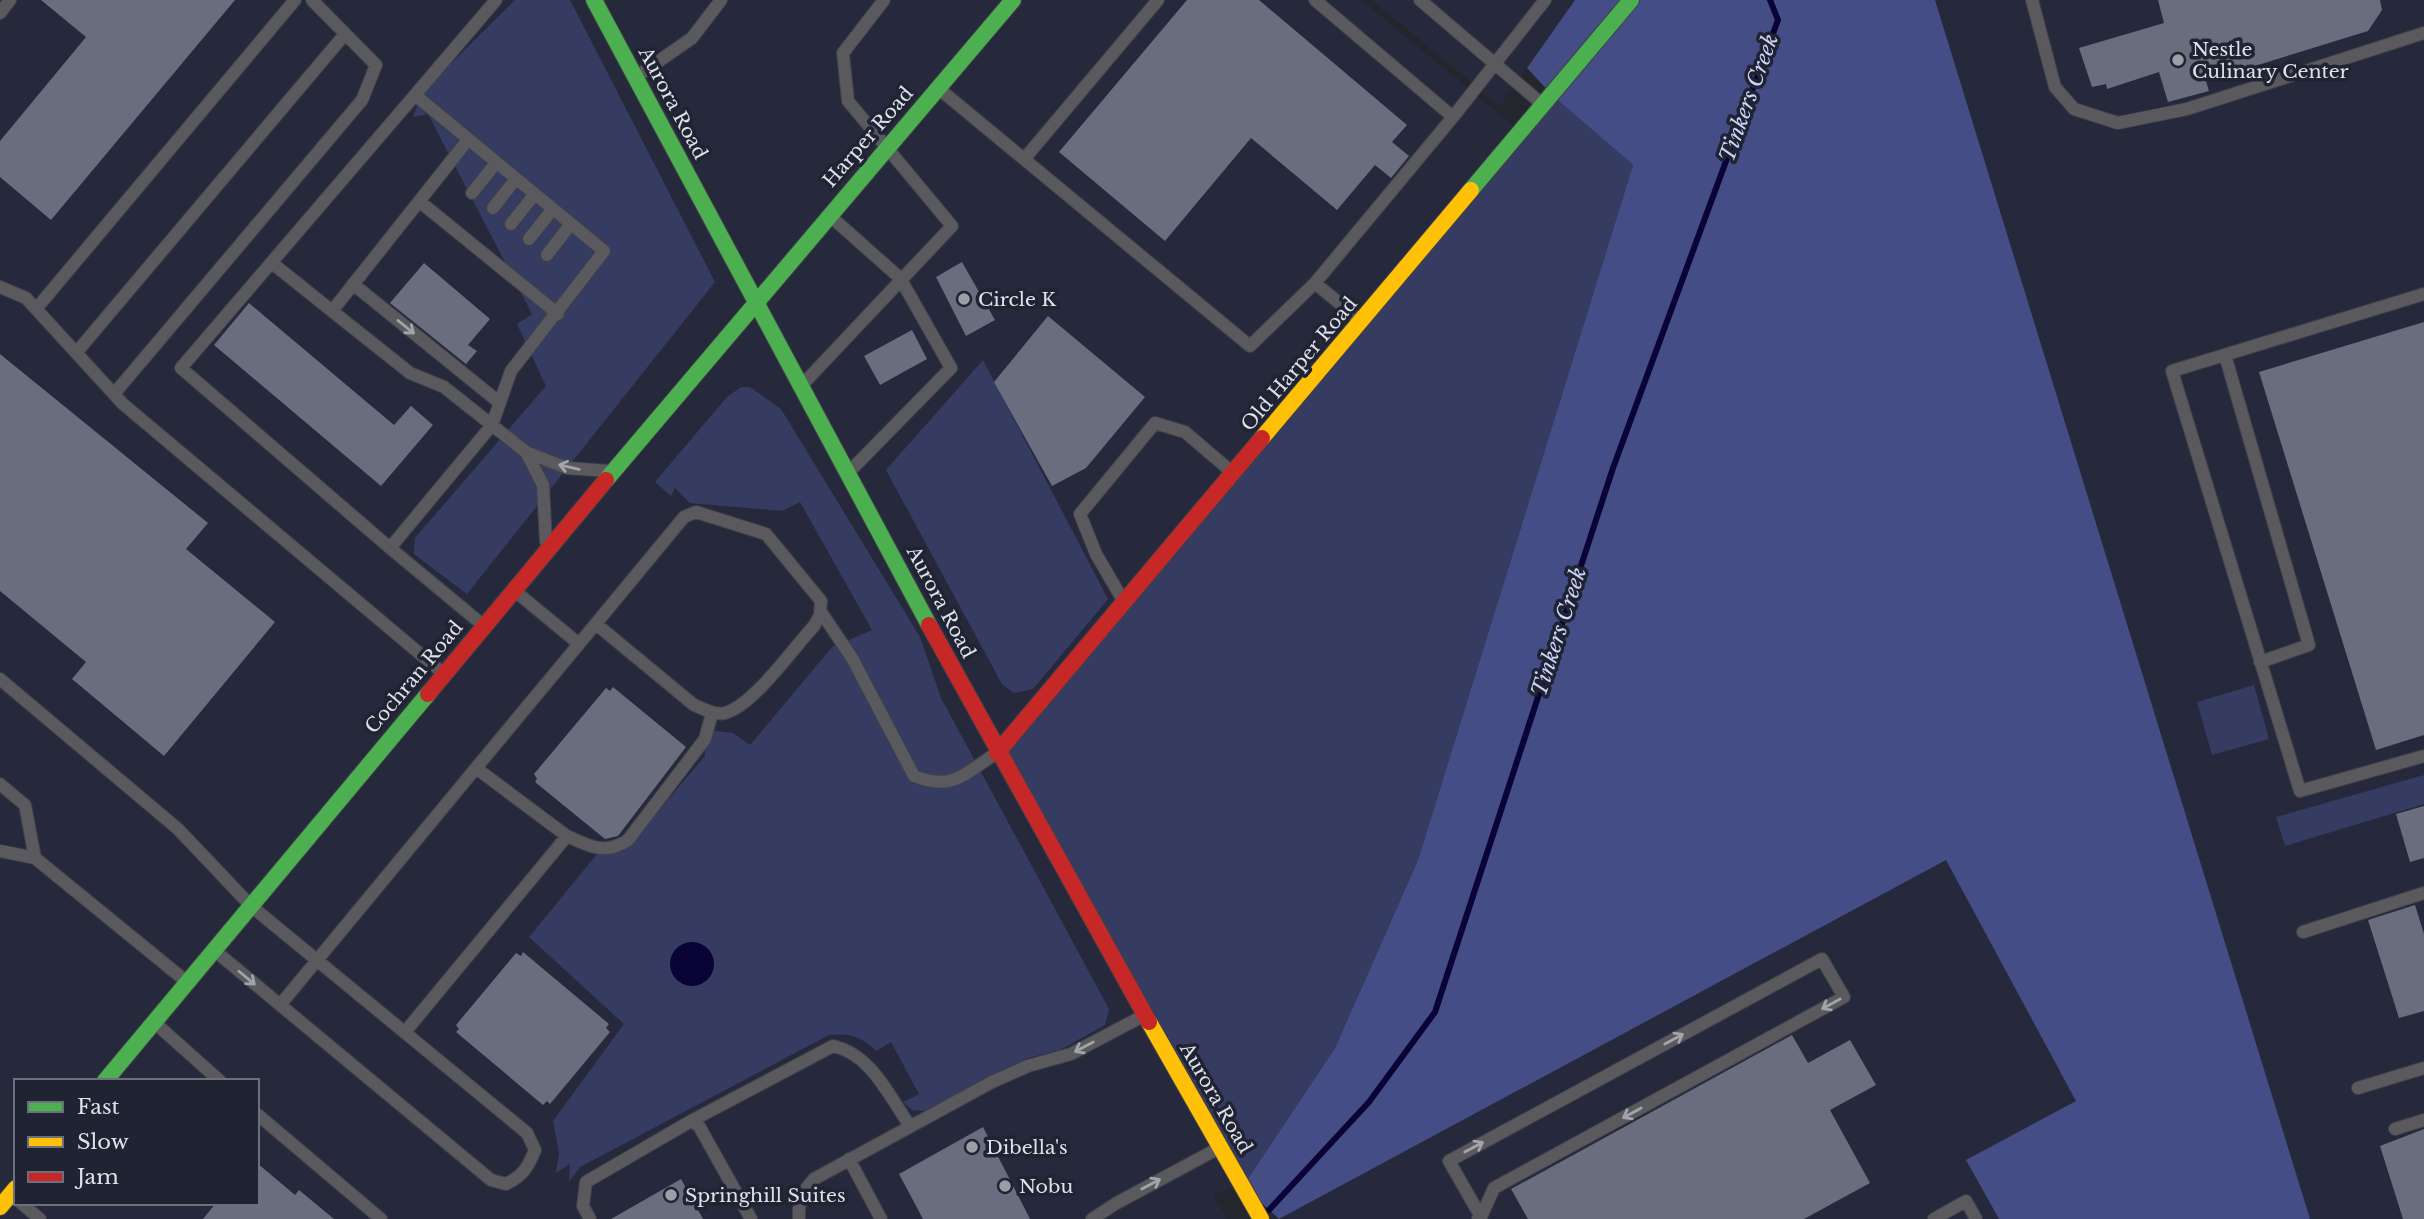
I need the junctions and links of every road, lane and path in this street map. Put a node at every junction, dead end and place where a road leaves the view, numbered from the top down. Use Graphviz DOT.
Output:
graph roads {
  1 [pos="10,0"];
  2 [pos="295,0"];
  3 [pos="312,0"];
  4 [pos="496,0"];
  5 [pos="594,0"];
  6 [pos="721,0"];
  7 [pos="884,0"];
  8 [pos="1013,0"];
  9 [pos="1158,0"];
  10 [pos="1314,0"];
  11 [pos="1420,0"];
  12 [pos="1545,0"];
  13 [pos="1631,0"];
  14 [pos="2032,0"];
  15 [pos="0,13"];
  16 [pos="2424,33"];
  17 [pos="345,34"];
  18 [pos="1495,63"];
  19 [pos="635,77"];
  20 [pos="937,88"];
  21 [pos="415,95"];
  22 [pos="1545,106"];
  23 [pos="1452,117"];
  24 [pos="467,141"];
  25 [pos="888,146"];
  26 [pos="1026,158"];
  27 [pos="496,163"];
  28 [pos="515,180"];
  29 [pos="472,193"];
  30 [pos="534,195"];
  31 [pos="419,201"];
  32 [pos="493,208"];
  33 [pos="552,210"];
  34 [pos="456,213"];
  35 [pos="828,215"];
  36 [pos="447,224"];
  37 [pos="511,224"];
  38 [pos="570,225"];
  39 [pos="529,239"];
  40 [pos="495,245"];
  41 [pos="547,255"];
  42 [pos="486,256"];
  43 [pos="272,262"];
  44 [pos="900,278"];
  45 [pos="1315,283"];
  46 [pos="353,284"];
  47 [pos="0,287"];
  48 [pos="2424,294"];
  49 [pos="755,301"];
  50 [pos="36,309"];
  51 [pos="332,310"];
  52 [pos="558,314"];
  53 [pos="1362,322"];
  54 [pos="76,353"];
  55 [pos="2225,355"];
  56 [pos="801,386"];
  57 [pos="114,394"];
  58 [pos="500,403"];
  59 [pos="492,425"];
  60 [pos="526,452"];
  61 [pos="613,471"];
  62 [pos="848,473"];
  63 [pos="1234,474"];
  64 [pos="390,548"];
  65 [pos="547,551"];
  66 [pos="514,590"];
  67 [pos="1124,603"];
  68 [pos="821,612"];
  69 [pos="596,624"];
  70 [pos="484,626"];
  71 [pos="579,644"];
  72 [pos="2260,662"];
  73 [pos="444,674"];
  74 [pos="0,679"];
  75 [pos="712,713"];
  76 [pos="998,752"];
  77 [pos="2424,756"];
  78 [pos="476,768"];
  79 [pos="0,783"];
  80 [pos="567,836"];
  81 [pos="0,851"];
  82 [pos="35,858"];
  83 [pos="2424,893"];
  84 [pos="251,906"];
  85 [pos="2303,932"];
  86 [pos="214,950"];
  87 [pos="316,958"];
  88 [pos="188,982"];
  89 [pos="280,1006"];
  90 [pos="1145,1015"];
  91 [pos="154,1022"];
  92 [pos="405,1032"];
  93 [pos="2424,1068"];
  94 [pos="107,1079"];
  95 [pos="218,1079"];
  96 [pos="2358,1088"];
  97 [pos="259,1116"];
  98 [pos="2424,1120"];
  99 [pos="691,1121"];
  100 [pos="910,1126"];
  101 [pos="2395,1129"];
  102 [pos="1220,1148"];
  103 [pos="849,1159"];
  104 [pos="21,1205"];
  105 [pos="1480,1218"];
  106 [pos="40,1219"];
  107 [pos="381,1219"];
  108 [pos="590,1219"];
  109 [pos="751,1219"];
  110 [pos="799,1219"];
  111 [pos="881,1219"];
  112 [pos="1093,1219"];
  113 [pos="1261,1219"];
  114 [pos="1934,1219"];
  115 [pos="1976,1219"];
  1 -- 15 [label="lane"];
  2 -- 50 [label="lane"];
  3 -- 17 [label="lane"];
  4 -- 21 [label="lane"];
  5 -- 19 [label="street, Aurora Road"];
  6 -- 19 [label="lane"];
  7 -- 25 [label="lane"];
  8 -- 20 [label="street, Harper Road"];
  9 -- 26 [label="lane"];
  10 -- 23 [label="lane"];
  11 -- 18 [label="lane"];
  12 -- 18 [label="lane"];
  13 -- 22 [label="street, Old Harper Road"];
  14 -- 16 [label="lane"];
  17 -- 54 [label="lane"];
  17 -- 57 [label="lane"];
  18 -- 22 [label="lane"];
  18 -- 23 [label="lane"];
  19 -- 49 [label="street, Aurora Road"];
  20 -- 25 [label="street, Harper Road"];
  20 -- 26 [label="lane"];
  21 -- 24 [label="lane"];
  21 -- 43 [label="lane"];
  22 -- 53 [label="street, Old Harper Road"];
  23 -- 45 [label="lane"];
  24 -- 27 [label="lane"];
  24 -- 31 [label="lane"];
  25 -- 35 [label="street, Harper Road"];
  25 -- 44 [label="lane"];
  26 -- 45 [label="lane"];
  27 -- 28 [label="lane"];
  27 -- 29 [label="lane"];
  28 -- 30 [label="lane"];
  28 -- 32 [label="lane"];
  30 -- 33 [label="lane"];
  30 -- 37 [label="lane"];
  31 -- 36 [label="lane"];
  31 -- 46 [label="lane"];
  33 -- 38 [label="lane"];
  33 -- 39 [label="lane"];
  34 -- 36 [label="lane"];
  35 -- 44 [label="lane"];
  35 -- 49 [label="street, Harper Road"];
  36 -- 42 [label="lane"];
  38 -- 41 [label="lane"];
  38 -- 52 [label="lane"];
  40 -- 42 [label="lane"];
  42 -- 52 [label="lane"];
  43 -- 51 [label="lane"];
  43 -- 64 [label="lane"];
  44 -- 56 [label="lane"];
  44 -- 62 [label="lane"];
  45 -- 53 [label="lane"];
  46 -- 51 [label="lane"];
  46 -- 58 [label="lane, one-way"];
  47 -- 50 [label="lane"];
  48 -- 55 [label="lane"];
  49 -- 56 [label="street, Aurora Road"];
  49 -- 61 [label="street, Cochran Road"];
  50 -- 54 [label="lane"];
  51 -- 59 [label="lane"];
  52 -- 58 [label="lane"];
  53 -- 63 [label="street, Old Harper Road"];
  54 -- 57 [label="lane"];
  55 -- 72 [label="lane"];
  55 -- 72 [label="lane"];
  56 -- 62 [label="street, Aurora Road"];
  57 -- 73 [label="lane"];
  58 -- 59 [label="lane"];
  59 -- 60 [label="lane"];
  59 -- 64 [label="lane"];
  61 -- 60 [label="lane, one-way"];
  60 -- 65 [label="lane"];
  61 -- 65 [label="street, Cochran Road"];
  62 -- 76 [label="street, Aurora Road"];
  63 -- 67 [label="street, Old Harper Road"];
  63 -- 67 [label="lane"];
  64 -- 70 [label="lane"];
  65 -- 66 [label="street, Cochran Road"];
  66 -- 70 [label="street, Cochran Road"];
  66 -- 71 [label="lane"];
  67 -- 76 [label="street, Old Harper Road"];
  68 -- 69 [label="lane"];
  68 -- 75 [label="lane"];
  68 -- 76 [label="lane"];
  69 -- 71 [label="lane"];
  69 -- 75 [label="lane"];
  70 -- 73 [label="street, Cochran Road"];
  71 -- 78 [label="lane"];
  72 -- 77 [label="lane"];
  73 -- 84 [label="street, Cochran Road"];
  74 -- 84 [label="lane"];
  75 -- 80 [label="lane"];
  76 -- 90 [label="street, Aurora Road"];
  78 -- 80 [label="lane"];
  78 -- 87 [label="lane"];
  79 -- 82 [label="lane"];
  80 -- 92 [label="lane"];
  81 -- 82 [label="lane"];
  82 -- 88 [label="lane"];
  83 -- 85 [label="lane"];
  84 -- 86 [label="street, Cochran Road"];
  84 -- 87 [label="lane"];
  86 -- 88 [label="street, Cochran Road"];
  86 -- 89 [label="lane, one-way"];
  87 -- 89 [label="lane"];
  87 -- 92 [label="lane"];
  88 -- 91 [label="street, Cochran Road"];
  89 -- 92 [label="lane"];
  90 -- 100 [label="lane, one-way"];
  90 -- 102 [label="street, Aurora Road"];
  91 -- 94 [label="street, Cochran Road"];
  91 -- 95 [label="lane"];
  93 -- 96 [label="lane"];
  97 -- 107 [label="lane"];
  98 -- 101 [label="lane"];
  99 -- 100 [label="lane"];
  99 -- 108 [label="lane"];
  99 -- 109 [label="lane"];
  100 -- 103 [label="lane"];
  112 -- 102 [label="lane, one-way"];
  102 -- 113 [label="street, Aurora Road"];
  103 -- 110 [label="lane"];
  103 -- 111 [label="lane"];
  104 -- 106 [label="lane"];
  105 -- 105 [label="lane, one-way"];
  114 -- 115 [label="lane"];
}
